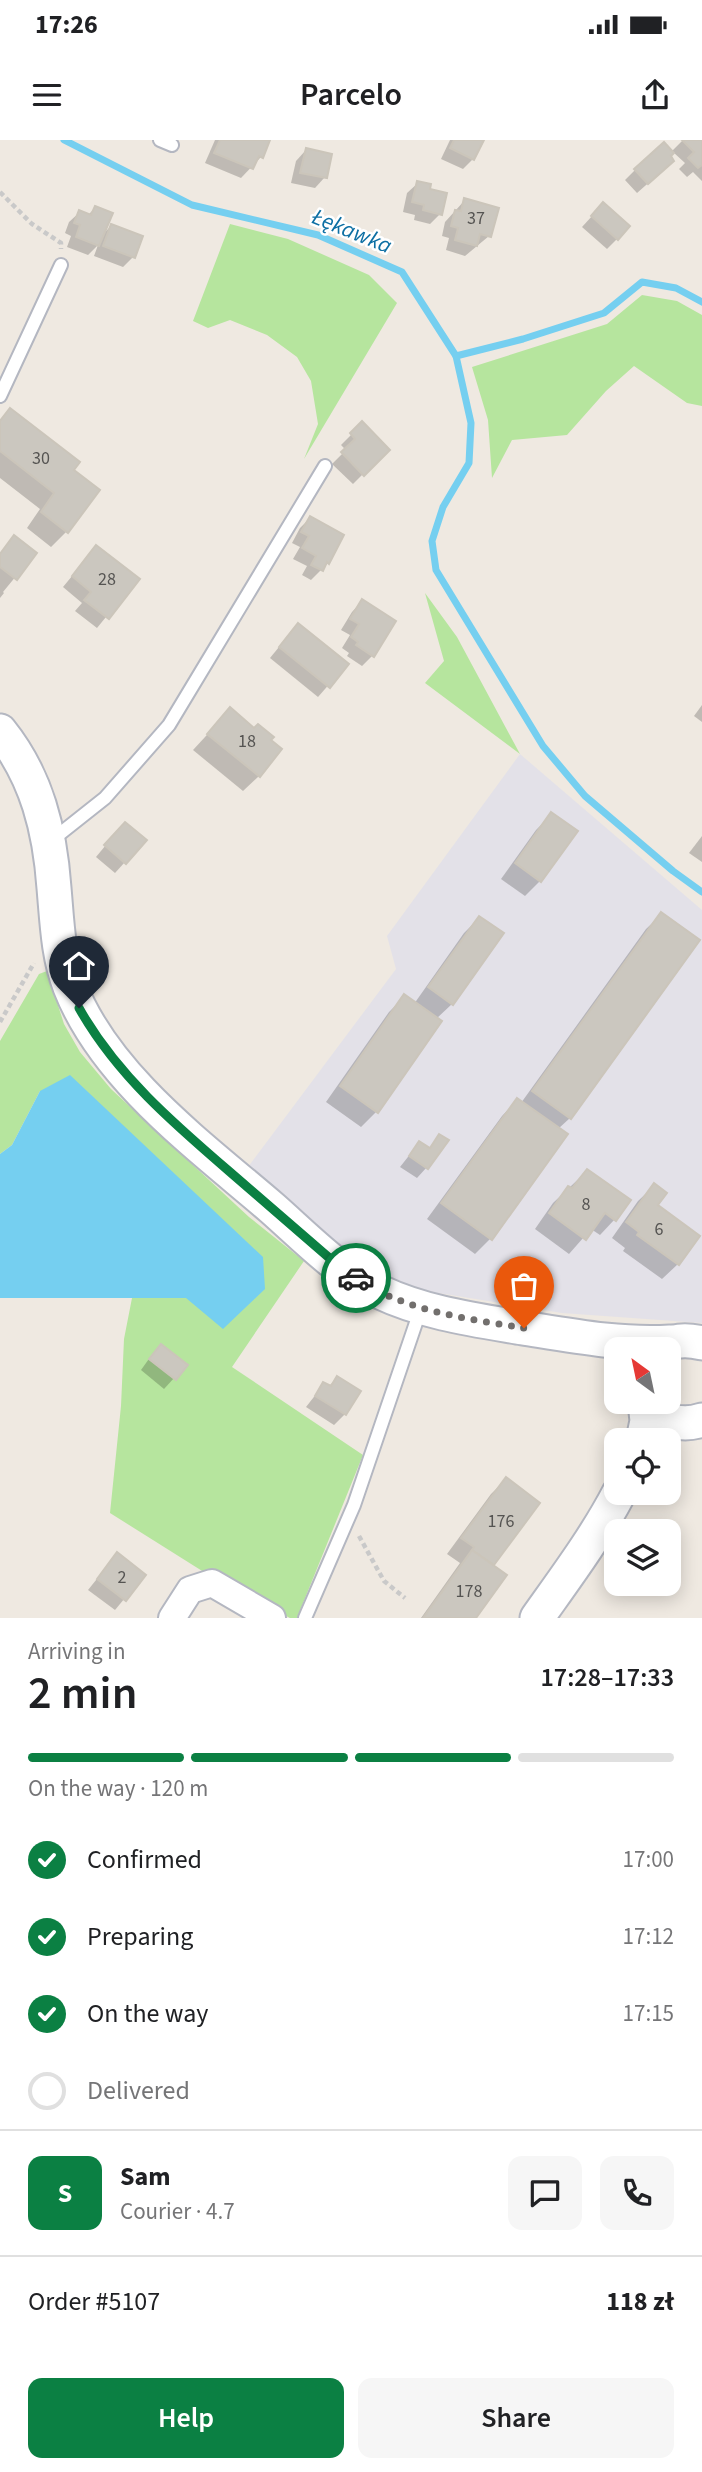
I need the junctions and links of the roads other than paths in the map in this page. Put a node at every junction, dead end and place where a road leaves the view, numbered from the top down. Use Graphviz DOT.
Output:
graph roads {
  1 [pos="61,265"];
  2 [pos="0,396"];
  3 [pos="325,466"];
  4 [pos="0,731"];
  5 [pos="49,843"];
  6 [pos="421,1307"];
  7 [pos="555,1333"];
  8 [pos="604,1341"];
  9 [pos="604,1360"];
  10 [pos="659,1414"];
  11 [pos="683,1428"];
  12 [pos="617,1505"];
  13 [pos="606,1519"];
  14 [pos="604,1522"];
  15 [pos="172,1618"];
  16 [pos="272,1618"];
  17 [pos="305,1618"];
  18 [pos="537,1618"];
  1 -- 2 [label="lane"];
  3 -- 5 [label="lane"];
  4 -- 5 [label="street"];
  5 -- 6 [label="street"];
  6 -- 7 [label="street"];
  6 -- 17 [label="lane"];
  7 -- 8 [label="street"];
  7 -- 9 [label="street"];
  10 -- 11 [label="street"];
  12 -- 13 [label="street"];
  14 -- 18 [label="street"];
  15 -- 16 [label="street"];
}
